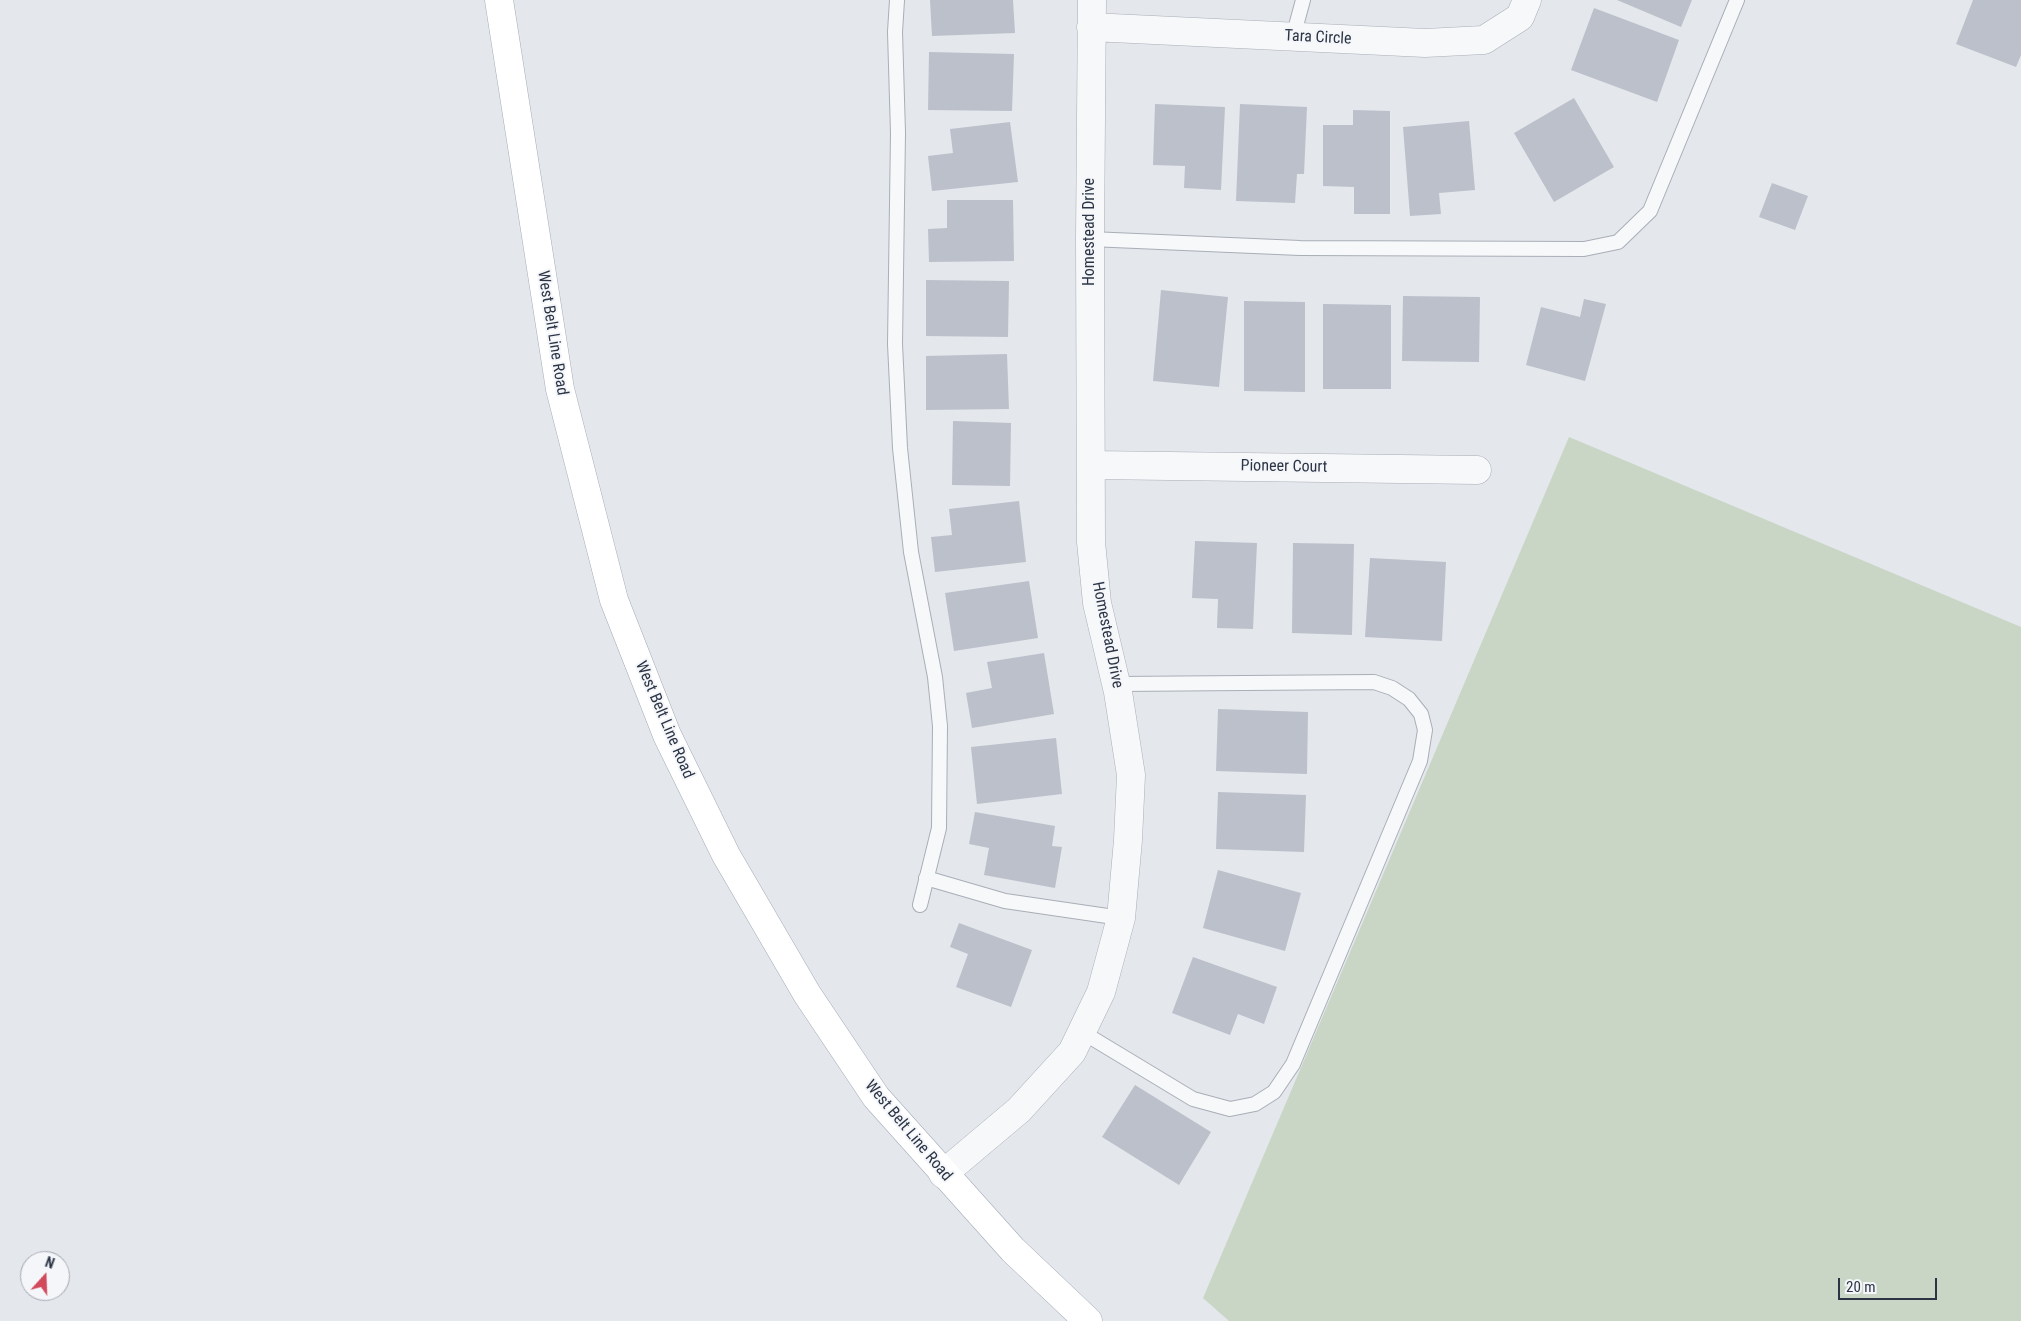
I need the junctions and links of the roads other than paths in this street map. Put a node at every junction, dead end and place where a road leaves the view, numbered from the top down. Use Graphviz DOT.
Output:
graph roads {
  1 [pos="499,0"];
  2 [pos="896,0"];
  3 [pos="1092,0"];
  4 [pos="1303,0"];
  5 [pos="1526,0"];
  6 [pos="1737,0"];
  7 [pos="1091,27"];
  8 [pos="1293,37"];
  9 [pos="1090,239"];
  10 [pos="1092,465"];
  11 [pos="1477,470"];
  12 [pos="1117,684"];
  13 [pos="926,878"];
  14 [pos="920,905"];
  15 [pos="1121,918"];
  16 [pos="1082,1032"];
  17 [pos="943,1174"];
  18 [pos="1088,1321"];
  1 -- 17 [label="main road, West Belt Line Road"];
  2 -- 13 [label="lane"];
  3 -- 7 [label="street, Homestead Drive"];
  4 -- 8 [label="lane"];
  5 -- 8 [label="street, Tara Circle"];
  6 -- 9 [label="lane"];
  7 -- 8 [label="street, Tara Circle"];
  7 -- 9 [label="street, Homestead Drive"];
  9 -- 10 [label="street, Homestead Drive"];
  10 -- 11 [label="street, Pioneer Court"];
  10 -- 12 [label="street, Homestead Drive"];
  12 -- 15 [label="street, Homestead Drive"];
  12 -- 16 [label="lane"];
  13 -- 14 [label="lane"];
  13 -- 15 [label="lane"];
  15 -- 16 [label="street, Homestead Drive"];
  16 -- 17 [label="street, Homestead Drive"];
  17 -- 18 [label="main road, West Belt Line Road"];
}
